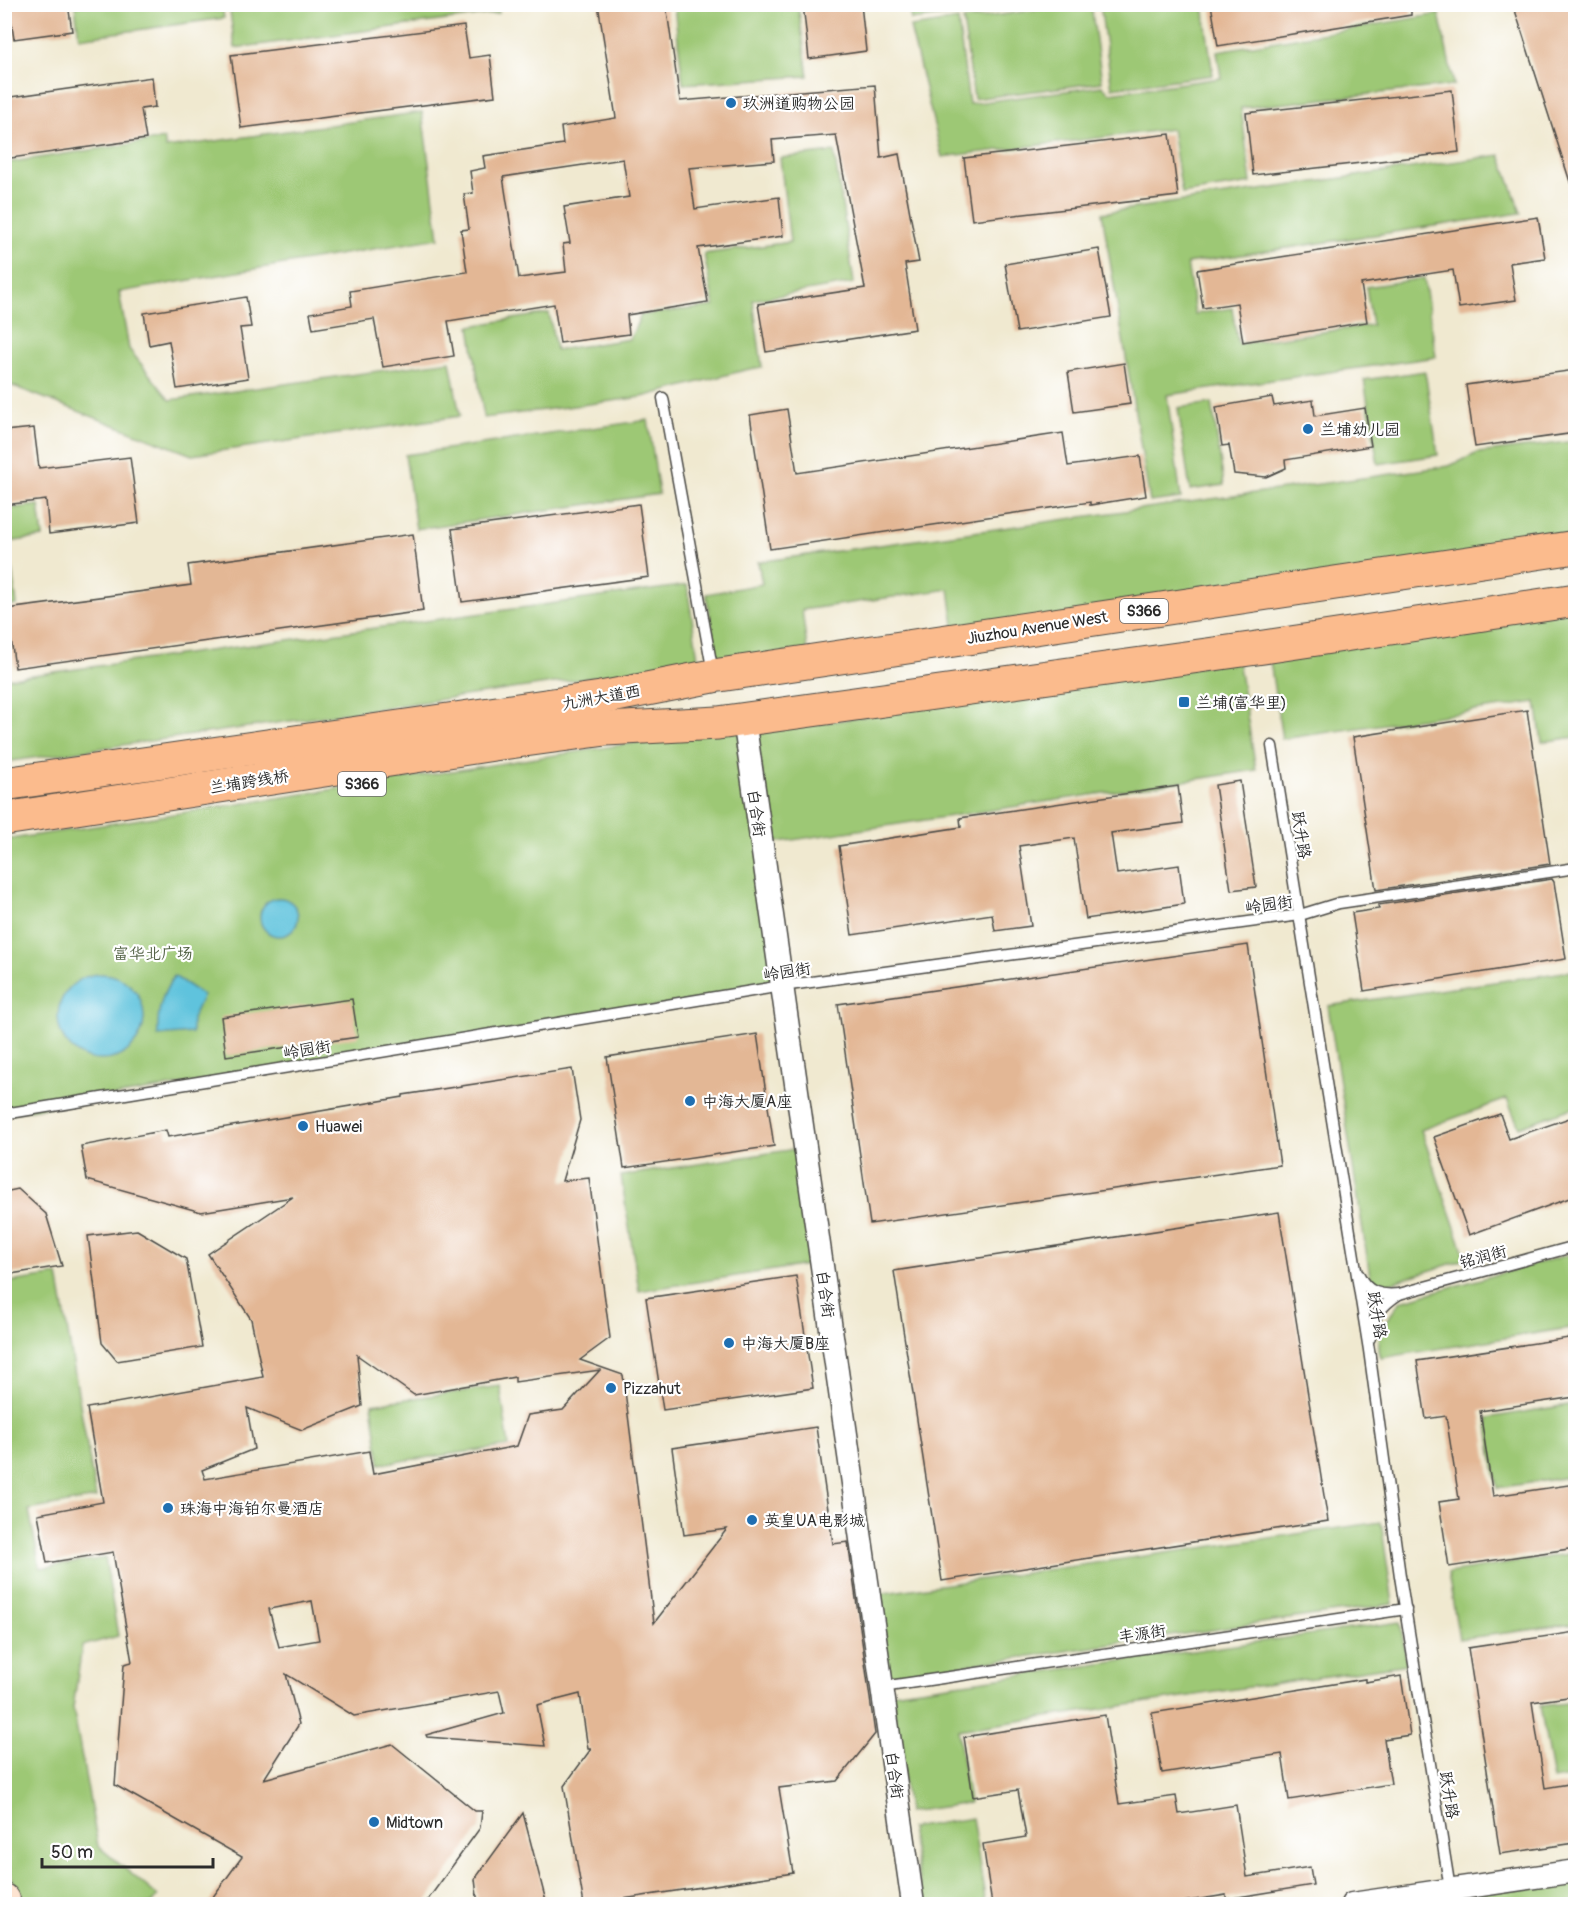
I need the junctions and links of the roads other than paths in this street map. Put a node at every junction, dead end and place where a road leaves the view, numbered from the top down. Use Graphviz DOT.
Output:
graph roads {
  1 [pos="663,398"];
  2 [pos="1575,547"];
  3 [pos="1575,600"];
  4 [pos="713,676"];
  5 [pos="731,721"];
  6 [pos="491,729"];
  7 [pos="1272,746"];
  8 [pos="4,768"];
  9 [pos="4,784"];
  10 [pos="4,819"];
  11 [pos="4,839"];
  12 [pos="1575,868"];
  13 [pos="1300,915"];
  14 [pos="782,986"];
  15 [pos="4,1114"];
  16 [pos="1575,1246"];
  17 [pos="1355,1265"];
  18 [pos="1399,1294"];
  19 [pos="1369,1350"];
  20 [pos="1406,1609"];
  21 [pos="882,1687"];
  22 [pos="1575,1871"];
  23 [pos="1450,1889"];
  24 [pos="4,1900"];
  25 [pos="5,1905"];
  26 [pos="913,1905"];
  27 [pos="1352,1905"];
  1 -- 4 [label="lane"];
  2 -- 4 [label="main road, Jiuzhou Avenue West / S366"];
  3 -- 5 [label="main road, S366"];
  4 -- 6 [label="main road, 九洲大道西"];
  4 -- 8 [label="main road, S366"];
  5 -- 6 [label="main road, 九洲大道西"];
  5 -- 11 [label="main road, S366"];
  5 -- 14 [label="street, 白合街"];
  6 -- 9 [label="main road, 兰埔跨线桥"];
  6 -- 10 [label="main road, 兰埔跨线桥"];
  7 -- 13 [label="lane, 跃升路"];
  12 -- 13 [label="lane, 岭园街"];
  13 -- 14 [label="lane, 岭园街"];
  13 -- 17 [label="lane, 跃升路"];
  14 -- 15 [label="lane, 岭园街"];
  14 -- 21 [label="street, 白合街"];
  16 -- 18 [label="lane, 铭润街"];
  17 -- 18 [label="lane, 铭润街"];
  17 -- 19 [label="lane, 跃升路"];
  18 -- 19 [label="lane, 铭润街"];
  19 -- 20 [label="lane, 跃升路"];
  20 -- 21 [label="lane, 丰源街"];
  20 -- 23 [label="lane, 跃升路"];
  21 -- 26 [label="street, 白合街"];
  22 -- 23 [label="street"];
  23 -- 27 [label="street"];
  24 -- 25 [label="main road"];
}
